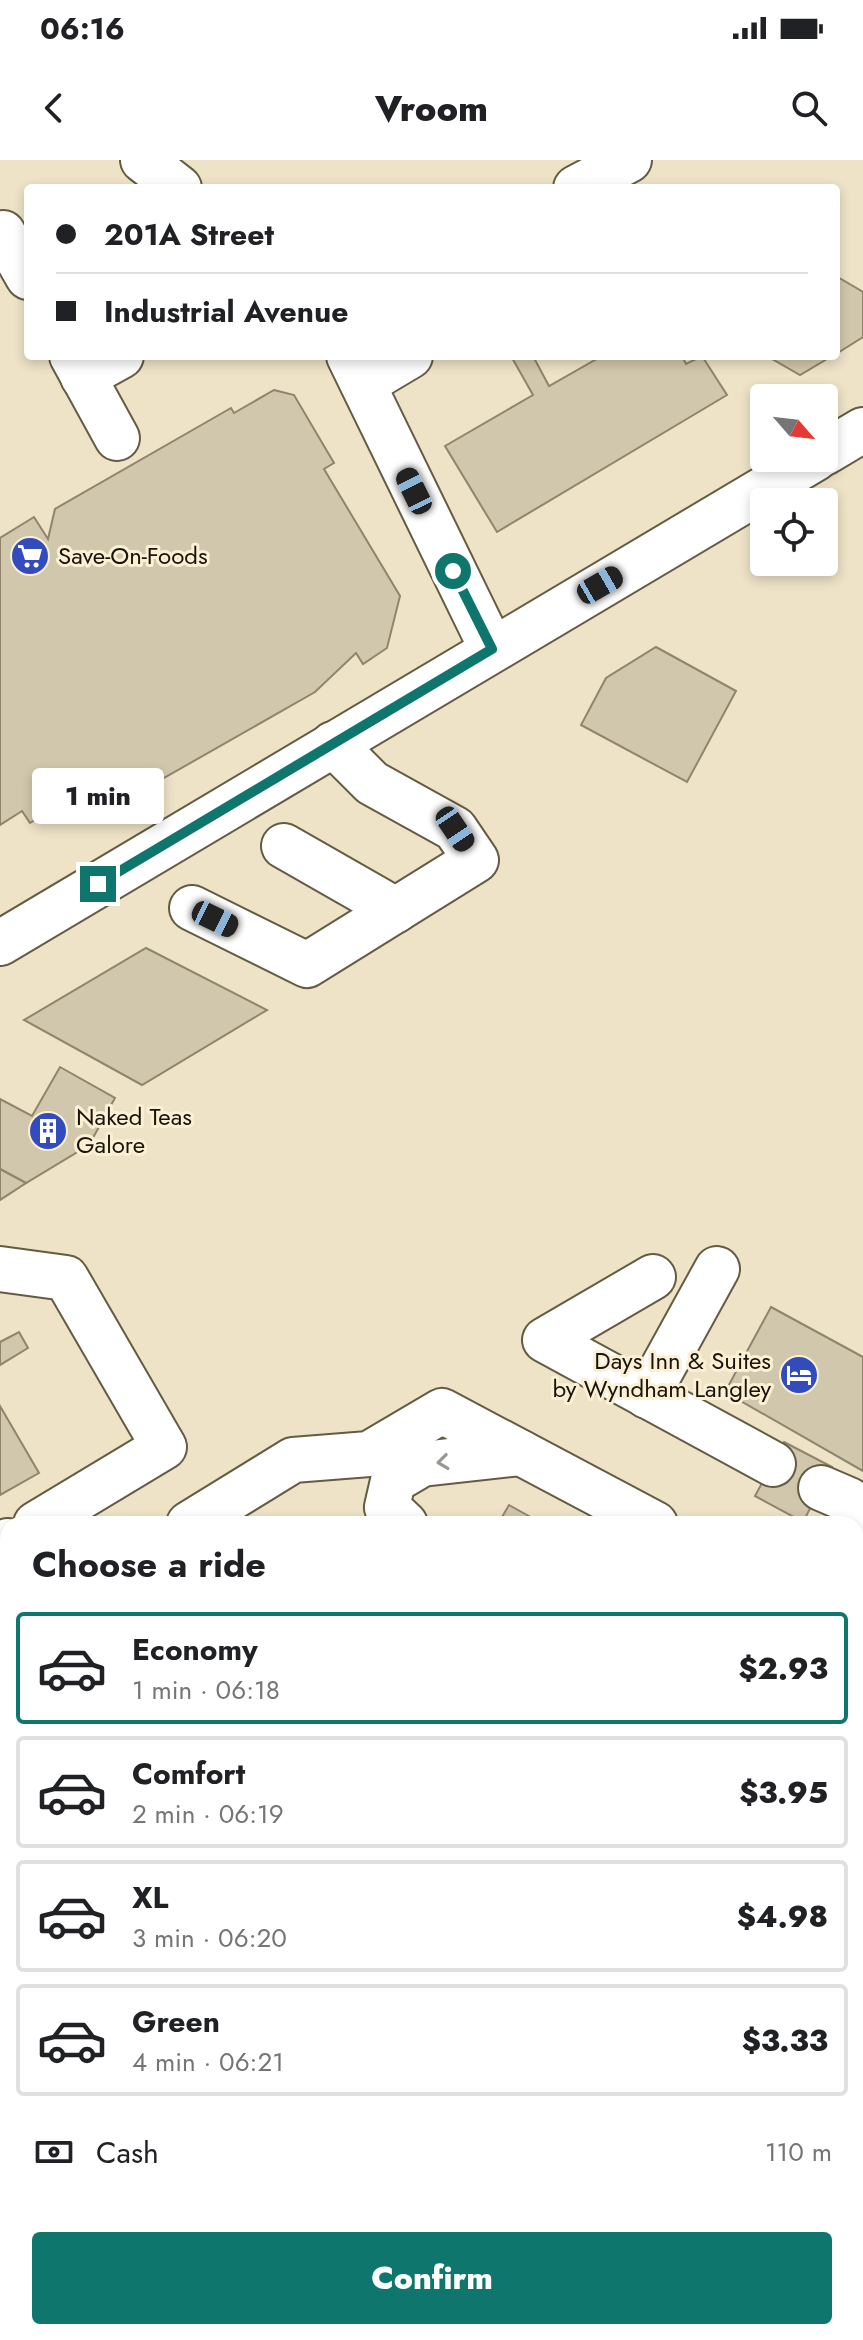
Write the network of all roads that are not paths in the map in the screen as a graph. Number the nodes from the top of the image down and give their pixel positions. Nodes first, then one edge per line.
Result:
1 (143, 160) edge
2 (629, 160) edge
3 (174, 184) edge
4 (584, 184) edge
5 (10, 228) edge
6 (24, 266) edge
7 (103, 360) edge
8 (395, 360) edge
9 (77, 366) edge
10 (356, 370) edge
11 (863, 430) edge
12 (117, 438) dead end
13 (838, 445) edge
14 (792, 472) edge
15 (492, 649) junction
16 (333, 744) junction
17 (284, 846) dead end
18 (192, 908) dead end
19 (396, 910) junction
20 (0, 943) edge
21 (0, 1269) edge
22 (717, 1269) dead end
23 (653, 1277) dead end
24 (647, 1396) junction
25 (521, 1453) junction
26 (773, 1464) dead end
27 (821, 1488) dead end
28 (49, 1516) edge
29 (202, 1516) edge
30 (397, 1516) edge
31 (640, 1516) edge
32 (857, 1516) edge

1 - 3 street
2 - 4 street
5 - 6 street
7 - 9 street
8 - 10 street
9 - 12 street
10 - 15 street
11 - 13 street
14 - 15 street
15 - 16 street
16 - 19 street
16 - 20 street
17 - 19 street
18 - 19 street
21 - 28 street
22 - 24 street
23 - 24 street
24 - 26 street
25 - 29 street
25 -> 30 street
25 - 31 street
27 - 32 street

